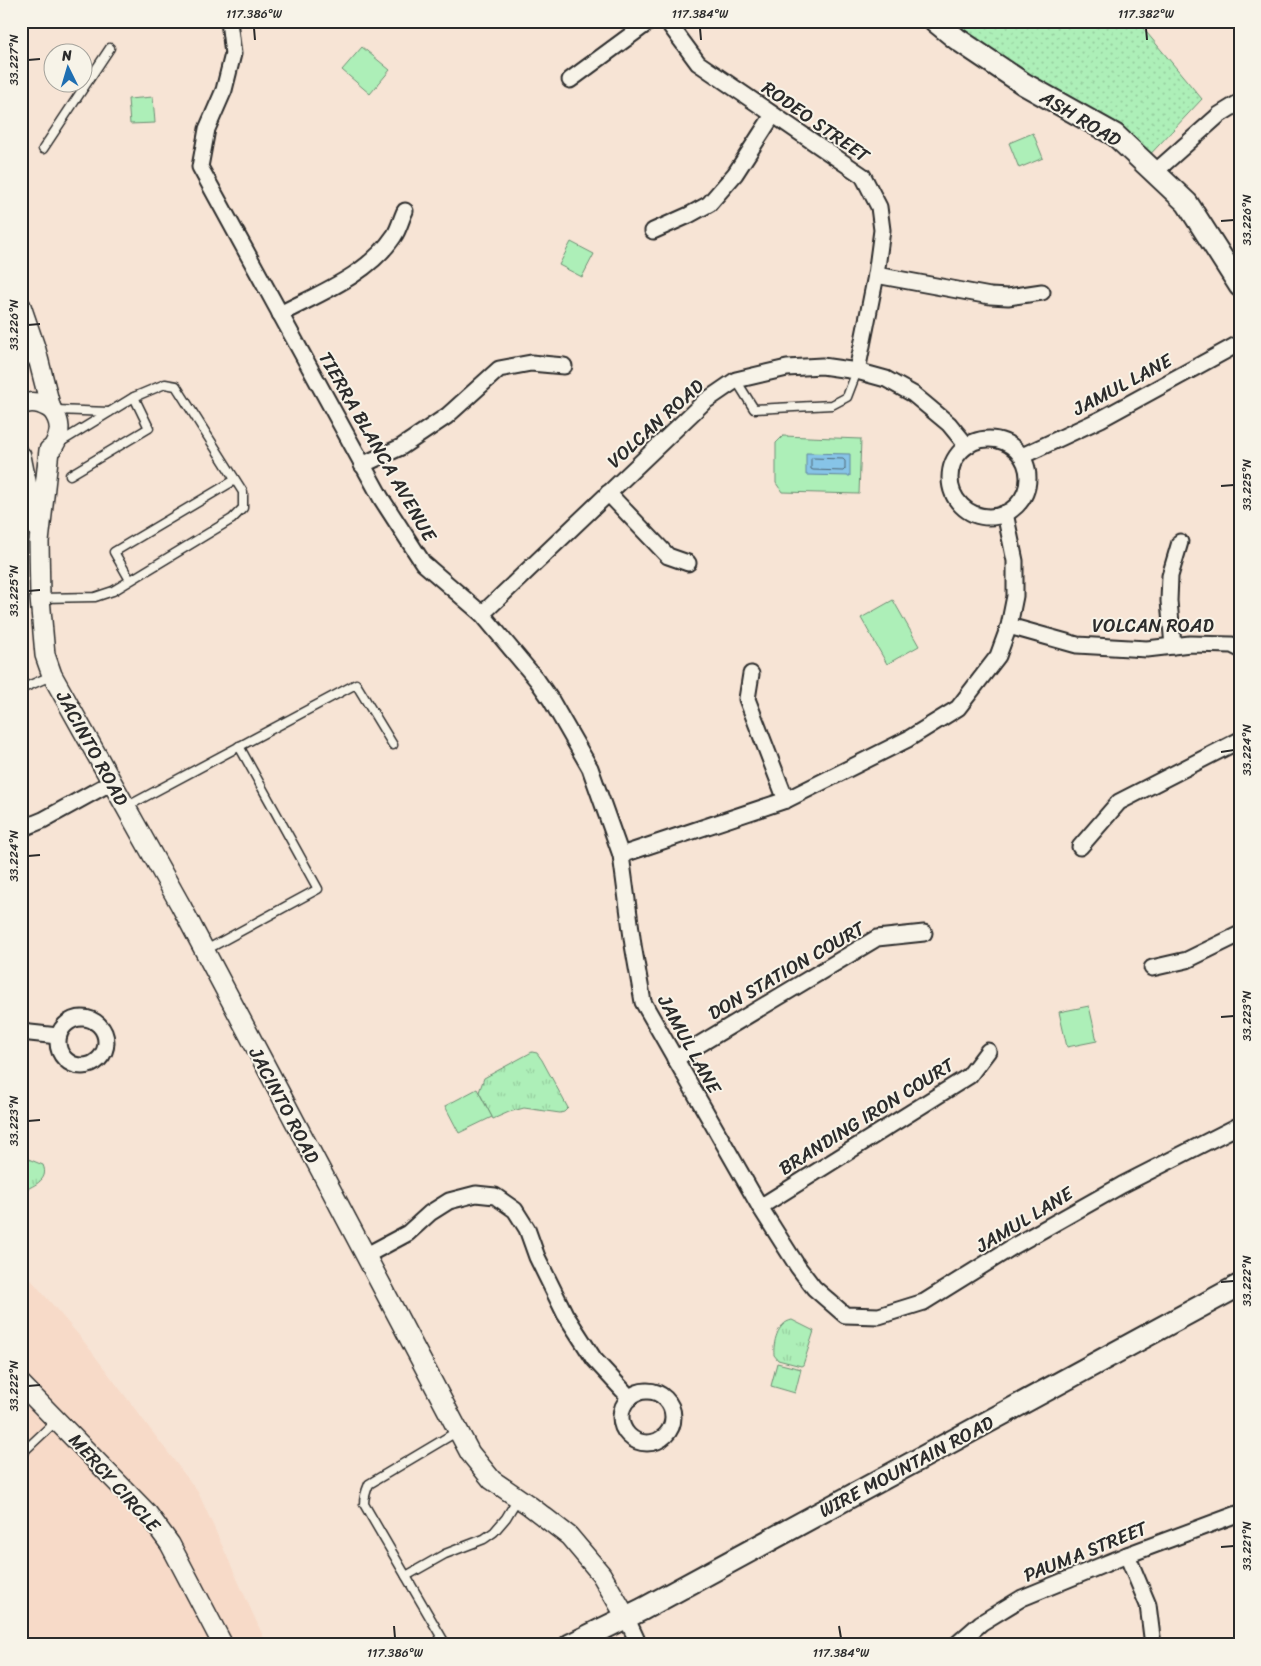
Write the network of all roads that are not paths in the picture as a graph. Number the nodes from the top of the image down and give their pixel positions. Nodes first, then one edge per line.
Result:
1 (229, 21) edge
2 (650, 21) edge
3 (667, 21) edge
4 (935, 21) edge
5 (110, 48) dead end
6 (570, 80) dead end
7 (1240, 102) edge
8 (773, 115) junction
9 (42, 149) dead end
10 (1155, 172) junction
11 (405, 211) dead end
12 (653, 231) dead end
13 (876, 275) junction
14 (1240, 286) edge
15 (1042, 292) dead end
16 (23, 312) edge
17 (280, 314) junction
18 (1240, 343) edge
19 (21, 359) edge
20 (564, 366) dead end
21 (857, 371) junction
22 (736, 380) junction
23 (134, 396) junction
24 (21, 405) edge
25 (52, 409) junction
26 (109, 412) junction
27 (967, 446) junction
28 (51, 448) junction
29 (21, 454) edge
30 (1022, 456) junction
31 (362, 465) junction
32 (70, 475) dead end
33 (235, 480) junction
34 (608, 493) junction
35 (1004, 514) junction
36 (39, 542) junction
37 (1180, 542) dead end
38 (688, 563) dead end
39 (130, 580) junction
40 (40, 598) junction
41 (482, 614) junction
42 (1009, 626) junction
43 (1173, 646) junction
44 (1240, 649) edge
45 (751, 674) dead end
46 (52, 675) junction
47 (21, 689) edge
48 (1240, 740) edge
49 (393, 745) dead end
50 (239, 746) junction
51 (112, 782) junction
52 (786, 800) junction
53 (126, 807) junction
54 (21, 829) edge
55 (1080, 847) dead end
56 (621, 855) junction
57 (924, 933) dead end
58 (1240, 934) edge
59 (204, 951) junction
60 (1152, 968) dead end
61 (21, 1032) edge
62 (58, 1036) dead end
63 (988, 1051) dead end
64 (675, 1059) junction
65 (1240, 1125) edge
66 (760, 1207) junction
67 (365, 1256) junction
68 (1240, 1285) edge
69 (21, 1384) edge
70 (630, 1398) dead end
71 (58, 1420) junction
72 (458, 1431) junction
73 (21, 1454) edge
74 (518, 1498) junction
75 (1240, 1513) edge
76 (1127, 1555) junction
77 (406, 1576) junction
78 (626, 1617) junction
79 (224, 1645) edge
80 (446, 1645) edge
81 (570, 1645) edge
82 (639, 1645) edge
83 (956, 1645) edge
84 (1153, 1645) edge

1 - 17 street, TIERRA BLANCA AVENUE
2 - 6 street
3 - 8 street, RODEO STREET
4 - 10 main road, ASH ROAD
5 - 9 lane
7 - 10 street
8 - 12 street
8 - 13 street, RODEO STREET
10 - 14 main road, ASH ROAD
11 - 17 street
13 - 15 street
13 - 21 street, RODEO STREET
16 - 19 street
16 - 25 street, JACINTO ROAD
17 - 31 street, TIERRA BLANCA AVENUE
18 - 30 street, JAMUL LANE
20 - 31 street
21 - 22 street, VOLCAN ROAD
21 - 22 lane
21 - 27 street, VOLCAN ROAD
22 - 34 street, VOLCAN ROAD
23 - 26 lane
23 - 32 lane
23 - 33 lane
24 - 25 street
25 - 26 lane
25 - 28 street, JACINTO ROAD
26 - 28 lane
27 - 30 street
27 - 35 street
28 - 29 street
28 - 36 street, JACINTO ROAD
29 - 36 street, JACINTO ROAD
30 - 35 street
31 - 41 street, TIERRA BLANCA AVENUE
33 - 39 lane
33 - 39 lane
34 - 38 street
34 - 41 street, VOLCAN ROAD
35 - 42 street
36 - 40 street, JACINTO ROAD
37 - 43 street
39 - 40 lane
40 - 46 street, JACINTO ROAD
41 - 56 street, TIERRA BLANCA AVENUE
42 - 43 street, VOLCAN ROAD
42 - 52 street
43 - 44 street, VOLCAN ROAD
45 - 52 street
46 - 47 lane
46 - 51 street, JACINTO ROAD
48 - 55 street
49 - 50 lane
50 - 53 lane
50 - 59 lane
51 - 53 street, JACINTO ROAD
51 - 54 street
52 - 56 street
53 - 59 street, JACINTO ROAD
56 - 64 street, JAMUL LANE
57 - 64 street, DON STATION COURT
58 - 60 street
59 - 67 street, JACINTO ROAD
61 - 62 street
63 - 66 street, BRANDING IRON COURT
64 - 66 street, JAMUL LANE
65 - 66 street, JAMUL LANE
67 - 70 street
67 - 72 street, JACINTO ROAD
68 - 78 main road, WIRE MOUNTAIN ROAD
69 - 71 street, MERCY CIRCLE
71 - 73 lane
71 - 79 street, MERCY CIRCLE
72 - 74 street, JACINTO ROAD
72 - 77 lane
74 - 77 lane
74 - 78 street, JACINTO ROAD
75 - 76 street, PAUMA STREET
76 - 83 street, PAUMA STREET
76 - 84 street
77 - 80 lane
78 - 81 main road, WIRE MOUNTAIN ROAD
78 - 82 street

